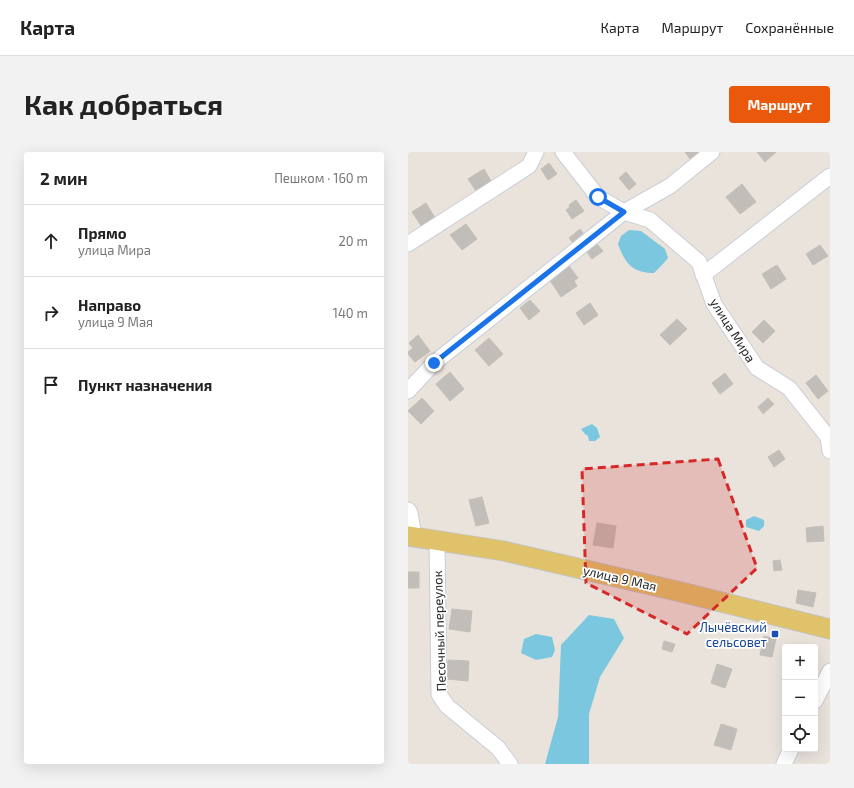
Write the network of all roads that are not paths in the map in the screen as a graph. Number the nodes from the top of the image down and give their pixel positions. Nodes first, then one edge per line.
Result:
1 (536, 152) edge
2 (563, 152) edge
3 (712, 152) edge
4 (830, 176) edge
5 (624, 212) junction
6 (408, 244) edge
7 (703, 275) junction
8 (408, 391) edge
9 (830, 451) edge
10 (408, 510) edge
11 (411, 536) edge
12 (437, 540) junction
13 (830, 629) edge
14 (830, 671) edge
15 (818, 695) edge
16 (790, 752) edge
17 (510, 764) edge
18 (784, 764) edge

1 - 6 street
2 - 5 street, улица Мира
3 - 5 street
4 - 7 street
5 - 7 street, улица Мира
5 - 8 street
7 - 9 street, улица Мира
10 - 11 street
11 - 12 main road, улица 9 Мая
12 - 13 main road, улица 9 Мая
12 - 17 street, Песочный переулок
14 - 15 street
16 - 18 street

